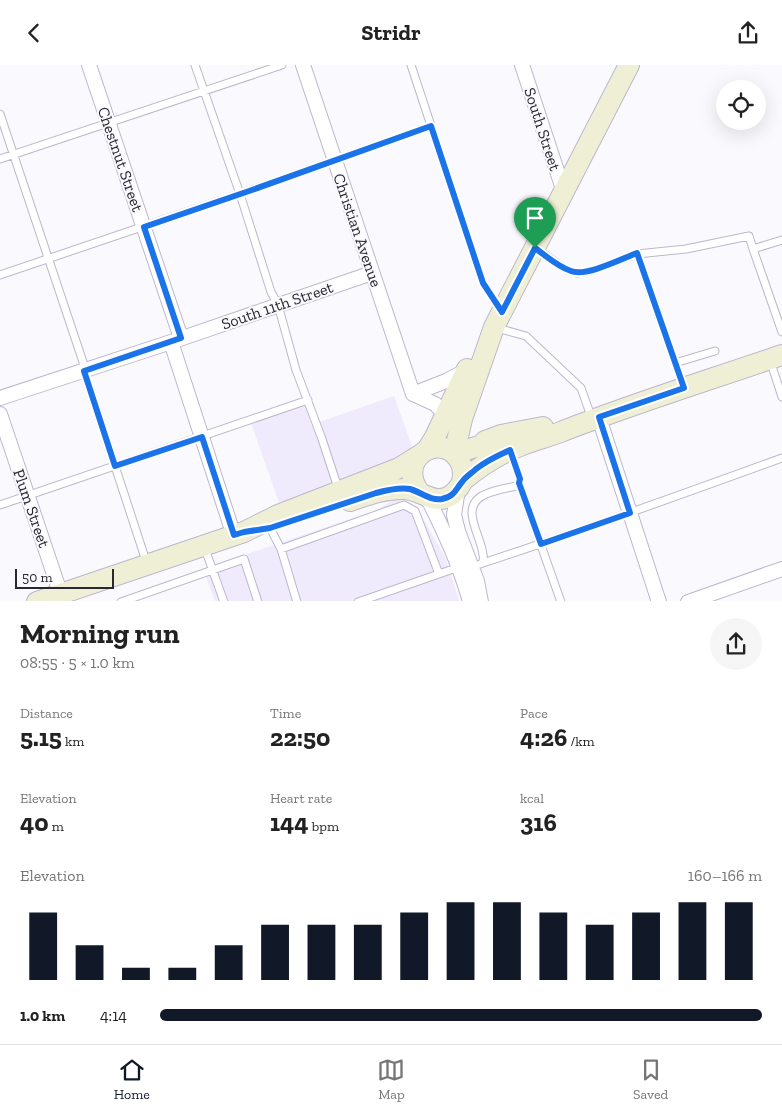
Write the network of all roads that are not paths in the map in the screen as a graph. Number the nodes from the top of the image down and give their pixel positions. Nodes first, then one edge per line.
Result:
1 (89, 65) edge
2 (195, 65) edge
3 (282, 65) edge
4 (303, 65) edge
5 (411, 65) edge
6 (522, 65) edge
7 (629, 65) edge
8 (204, 91) junction
9 (0, 114) edge
10 (108, 122) junction
11 (431, 126) junction
12 (14, 155) junction
13 (0, 159) edge
14 (335, 161) junction
15 (564, 192) junction
16 (240, 194) junction
17 (144, 227) junction
18 (782, 240) edge
19 (535, 248) junction
20 (753, 249) junction
21 (637, 253) junction
22 (49, 258) junction
23 (372, 273) junction
24 (0, 275) edge
25 (278, 305) junction
26 (498, 320) junction
27 (782, 332) edge
28 (176, 340) junction
29 (715, 351) dead end
30 (776, 357) edge
31 (675, 363) junction
32 (467, 370) junction
33 (84, 371) junction
34 (684, 388) junction
35 (413, 394) junction
36 (782, 397) edge
37 (0, 398) edge
38 (308, 400) junction
39 (0, 414) edge
40 (454, 416) junction
41 (595, 419) junction
42 (202, 437) junction
43 (485, 441) junction
44 (510, 450) junction
45 (423, 452) junction
46 (455, 455) junction
47 (782, 458) edge
48 (115, 466) junction
49 (519, 483) junction
50 (460, 485) junction
51 (339, 492) junction
52 (424, 495) junction
53 (28, 496) junction
54 (0, 505) edge
55 (630, 513) junction
56 (270, 528) junction
57 (239, 534) junction
58 (541, 544) junction
59 (204, 546) junction
60 (281, 549) junction
61 (147, 565) junction
62 (471, 565) junction
63 (212, 569) junction
64 (782, 569) edge
65 (439, 574) junction
66 (62, 597) edge
67 (37, 601) edge
68 (122, 601) edge
69 (224, 601) edge
70 (258, 601) edge
71 (297, 601) edge
72 (358, 601) edge
73 (470, 601) edge
74 (481, 601) edge
75 (561, 601) edge
76 (659, 601) edge
77 (688, 601) edge

1 - 10 street, Chestnut Street
2 - 8 lane
3 - 8 lane
4 - 14 street, Christian Avenue
5 - 11 lane
6 - 15 street, South Street
7 - 15 main road
8 - 10 lane
8 - 16 lane
9 - 12 lane
10 - 12 lane
10 - 17 street, Chestnut Street
11 - 14 lane
11 - 26 lane
12 - 13 lane
12 - 22 lane
14 - 16 lane
14 - 23 street, Christian Avenue
15 - 19 main road
16 - 17 lane
16 - 25 lane
17 - 22 lane
17 - 28 street, Chestnut Street
18 - 20 lane
19 - 21 lane
19 - 26 main road
20 - 21 lane
20 - 27 lane
21 - 31 lane
22 - 24 lane
22 - 33 lane
23 - 25 street, South 11th Street
23 - 35 street, Christian Avenue
25 - 28 street, South 11th Street
25 - 38 lane
26 - 32 main road
26 - 40 main road
26 - 41 lane
28 - 33 street, South 11th Street
28 - 42 street, Chestnut Street
29 - 31 lane
30 - 34 main road
30 - 36 lane
31 - 34 lane
32 - 35 street
32 - 40 main road
33 - 37 street, South 11th Street
33 - 48 lane
34 - 41 main road
35 - 40 street
38 - 42 lane
38 - 51 lane
39 - 53 street, Plum Street
40 - 43 main road
40 - 45 main road
40 - 46 main road
41 - 43 main road
41 - 44 main road
41 - 55 street
42 - 48 lane
42 - 57 street, Chestnut Street
43 - 46 main road
44 - 49 lane
44 - 50 main road
45 - 46 main road
45 - 51 main road
45 - 52 main road
46 - 50 main road
47 - 55 lane
48 - 53 lane
48 - 61 lane
49 - 58 lane
49 - 62 lane
50 - 52 main road
50 - 62 street
51 - 57 main road
52 - 56 main road
52 - 62 street
53 - 54 lane
53 - 66 street, Plum Street
55 - 58 lane
55 - 76 street
56 - 57 main road
56 - 60 lane
57 - 59 main road
58 - 62 lane
58 - 75 lane
59 - 61 main road
59 - 63 lane
60 - 65 lane
60 - 71 lane
61 - 66 main road
62 - 65 lane
62 - 73 street
62 - 74 street
63 - 68 lane
63 - 69 lane
63 - 70 lane
64 - 77 street
65 - 72 lane
66 - 67 main road

